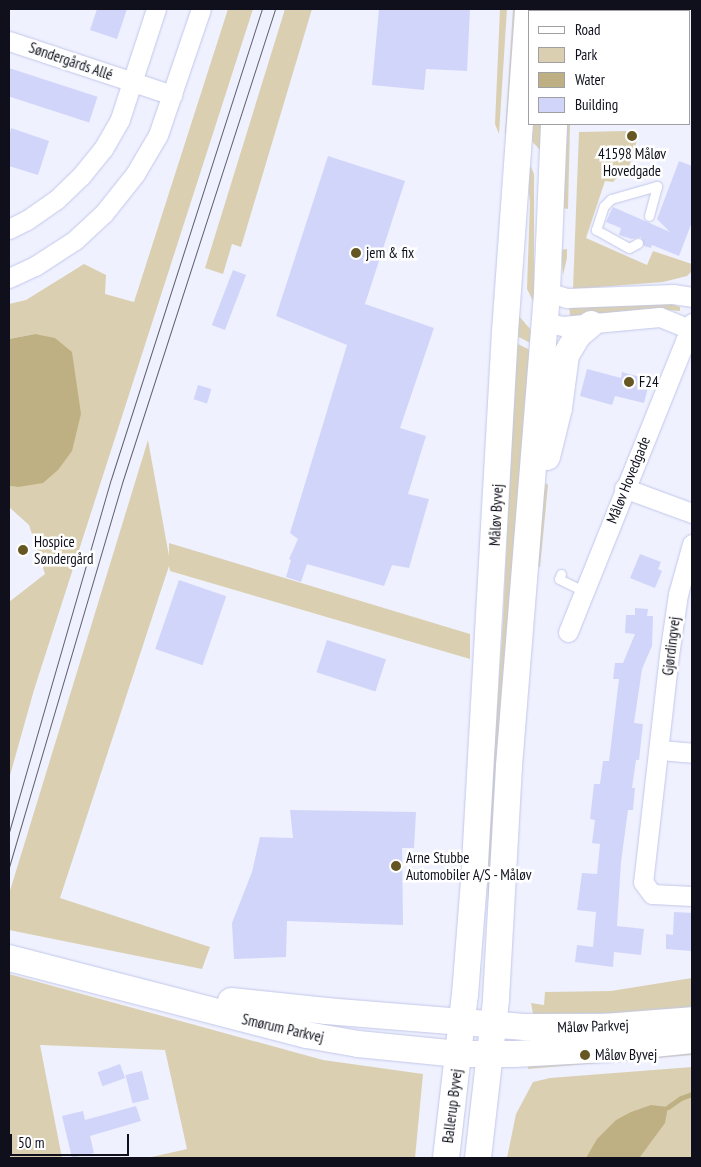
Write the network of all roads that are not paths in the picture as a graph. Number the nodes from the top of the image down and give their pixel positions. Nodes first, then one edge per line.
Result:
1 (156, 9) edge
2 (201, 9) edge
3 (528, 9) edge
4 (9, 40) edge
5 (132, 82) junction
6 (172, 95) junction
7 (554, 125) edge
8 (518, 151) junction
9 (514, 200) junction
10 (649, 216) dead end
11 (9, 229) edge
12 (638, 243) dead end
13 (9, 278) edge
14 (548, 281) junction
15 (692, 297) edge
16 (545, 323) junction
17 (591, 324) junction
18 (691, 326) edge
19 (624, 488) junction
20 (692, 513) edge
21 (528, 530) junction
22 (692, 544) edge
23 (561, 574) dead end
24 (584, 591) junction
25 (568, 632) dead end
26 (660, 750) junction
27 (692, 753) edge
28 (692, 896) edge
29 (9, 958) edge
30 (111, 984) junction
31 (692, 1020) edge
32 (493, 1025) junction
33 (460, 1038) junction
34 (692, 1040) edge
35 (490, 1054) junction
36 (446, 1158) edge
37 (478, 1158) edge

1 - 5 street, Søndergårds Allé
2 - 6 street
3 - 8 main road, Måløv Byvej
4 - 5 street, Søndergårds Allé
5 - 6 street, Søndergårds Allé
5 - 11 street, Søndergårds Allé
6 - 13 street
7 - 14 main road
8 - 9 main road, Måløv Byvej
8 - 14 main road
9 - 16 main road
9 - 33 main road, Måløv Byvej
10 - 12 lane
14 - 15 street
14 - 16 main road
16 - 17 street, Måløv Hovedgade
16 - 21 main road
17 - 18 street, Måløv Hovedgade
17 - 21 main road
18 - 19 street, Måløv Hovedgade
19 - 20 street
19 - 24 street, Måløv Hovedgade
21 - 32 main road
22 - 26 street, Gjørdingvej
23 - 24 lane
24 - 25 street, Måløv Hovedgade
26 - 27 street
26 - 28 street, Gjørdingvej
29 - 30 main road, Smørum Parkvej
30 - 33 main road, Smørum Parkvej
30 - 33 main road, Smørum Parkvej
31 - 32 main road, Måløv Parkvej
32 - 33 main road, Måløv Parkvej
32 - 35 main road
33 - 35 main road, Måløv Parkvej
33 - 36 main road, Ballerup Byvej
34 - 35 main road, Måløv Parkvej
35 - 37 main road

